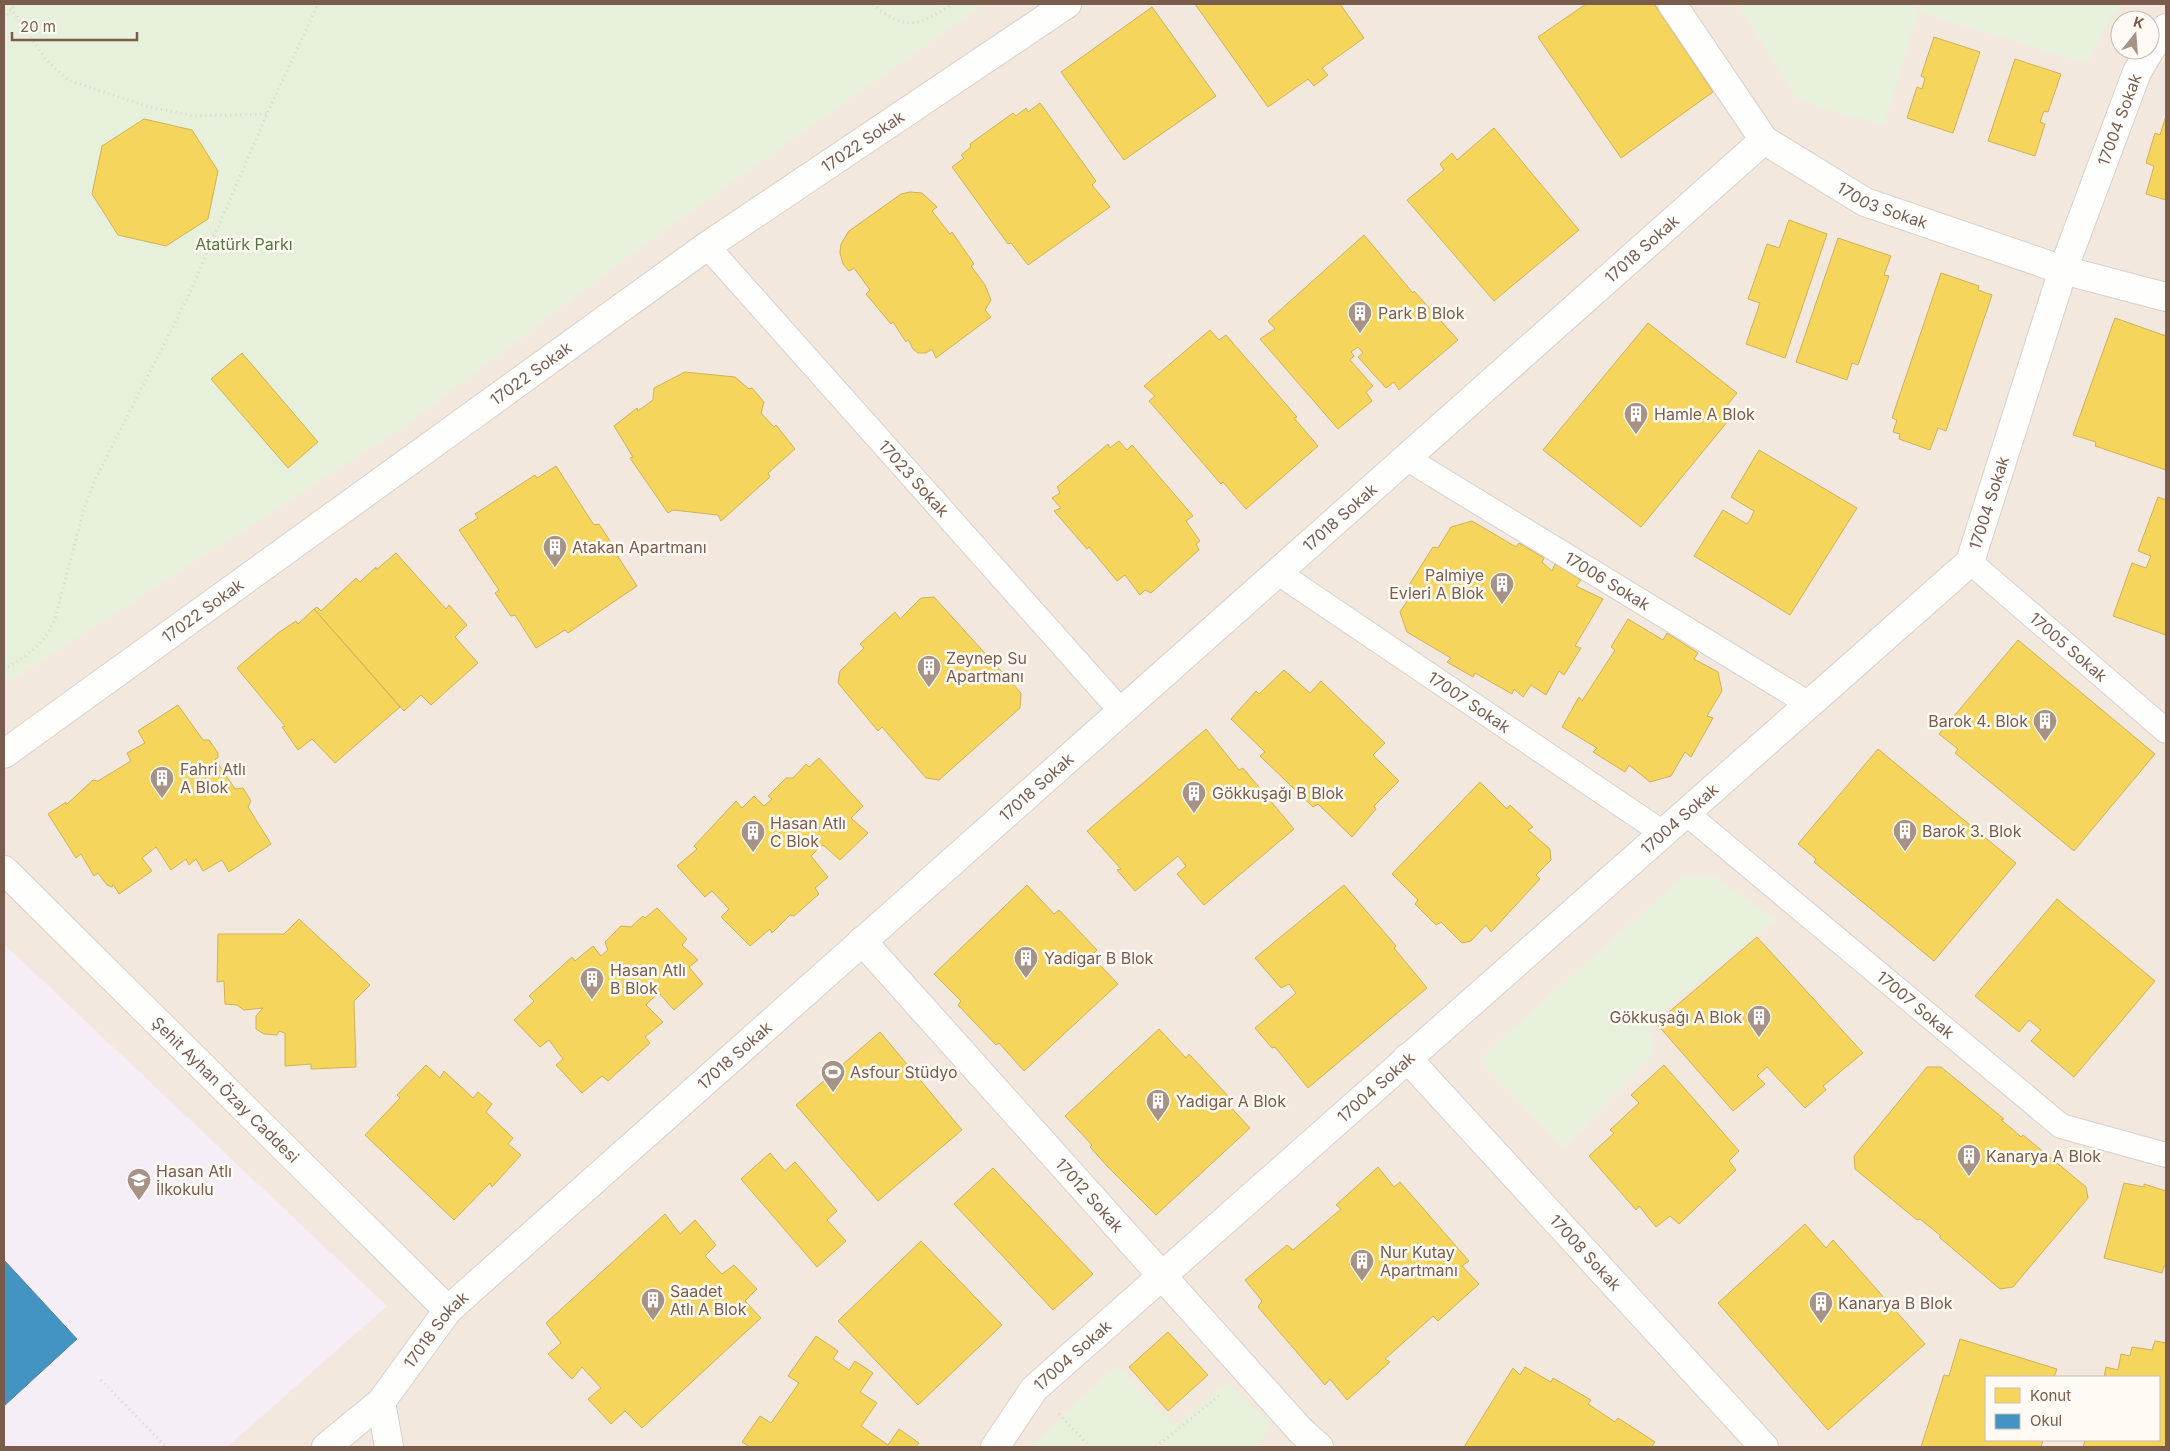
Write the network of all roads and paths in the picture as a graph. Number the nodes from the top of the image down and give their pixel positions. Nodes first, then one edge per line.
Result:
1 (8, 4) edge
2 (15, 4) edge
3 (318, 4) edge
4 (873, 4) edge
5 (952, 4) edge
6 (1067, 4) edge
7 (1672, 4) edge
8 (10, 9) junction
9 (4, 19) edge
10 (2144, 60) edge
11 (267, 114) junction
12 (1764, 140) junction
13 (707, 246) junction
14 (2064, 270) junction
15 (2166, 297) edge
16 (1406, 458) junction
17 (1970, 562) junction
18 (1277, 572) junction
19 (4, 670) edge
20 (1809, 704) junction
21 (1121, 711) junction
22 (2166, 730) edge
23 (4, 754) edge
24 (1686, 813) junction
25 (1663, 832) junction
26 (4, 870) edge
27 (862, 941) junction
28 (1407, 1058) junction
29 (2166, 1155) edge
30 (1162, 1274) junction
31 (448, 1310) junction
32 (1249, 1372) junction
33 (101, 1380) dead end
34 (1034, 1389) junction
35 (381, 1402) junction
36 (1304, 1442) edge
37 (166, 1447) edge
38 (326, 1447) edge
39 (389, 1447) edge
40 (995, 1447) edge
41 (1090, 1447) edge
42 (1156, 1447) edge
43 (1764, 1447) edge

1 - 8 path
2 - 8 path
3 - 11 path
4 - 5 path
6 - 13 street, 17022 Sokak
7 - 12 street, 17003 Sokak
8 - 9 path
8 - 11 path
10 - 14 street, 17004 Sokak
11 - 19 path
12 - 14 street, 17003 Sokak
12 - 16 street, 17018 Sokak
13 - 21 lane, 17023 Sokak
13 - 23 street, 17022 Sokak
14 - 15 street, 17003 Sokak
14 - 17 street, 17004 Sokak
16 - 18 street, 17018 Sokak
16 - 20 lane, 17006 Sokak
17 - 20 street, 17004 Sokak
17 - 22 lane, 17005 Sokak
18 - 21 street, 17018 Sokak
18 - 25 lane, 17007 Sokak
20 - 24 street, 17004 Sokak
21 - 27 street, 17018 Sokak
24 - 25 street, 17004 Sokak
24 - 29 lane, 17007 Sokak
25 - 28 street, 17004 Sokak
26 - 31 street, Şehit Ayhan Özay Caddesi
27 - 30 street, 17012 Sokak
27 - 31 street, 17018 Sokak
28 - 30 street, 17004 Sokak
28 - 43 street, 17008 Sokak
30 - 32 street, 17012 Sokak
30 - 34 street, 17004 Sokak
31 - 35 street, 17018 Sokak
32 - 36 street, 17012 Sokak
32 - 42 path
33 - 37 path
34 - 40 street, 17004 Sokak
34 - 41 path
35 - 38 street, 17018 Sokak
35 - 39 street

